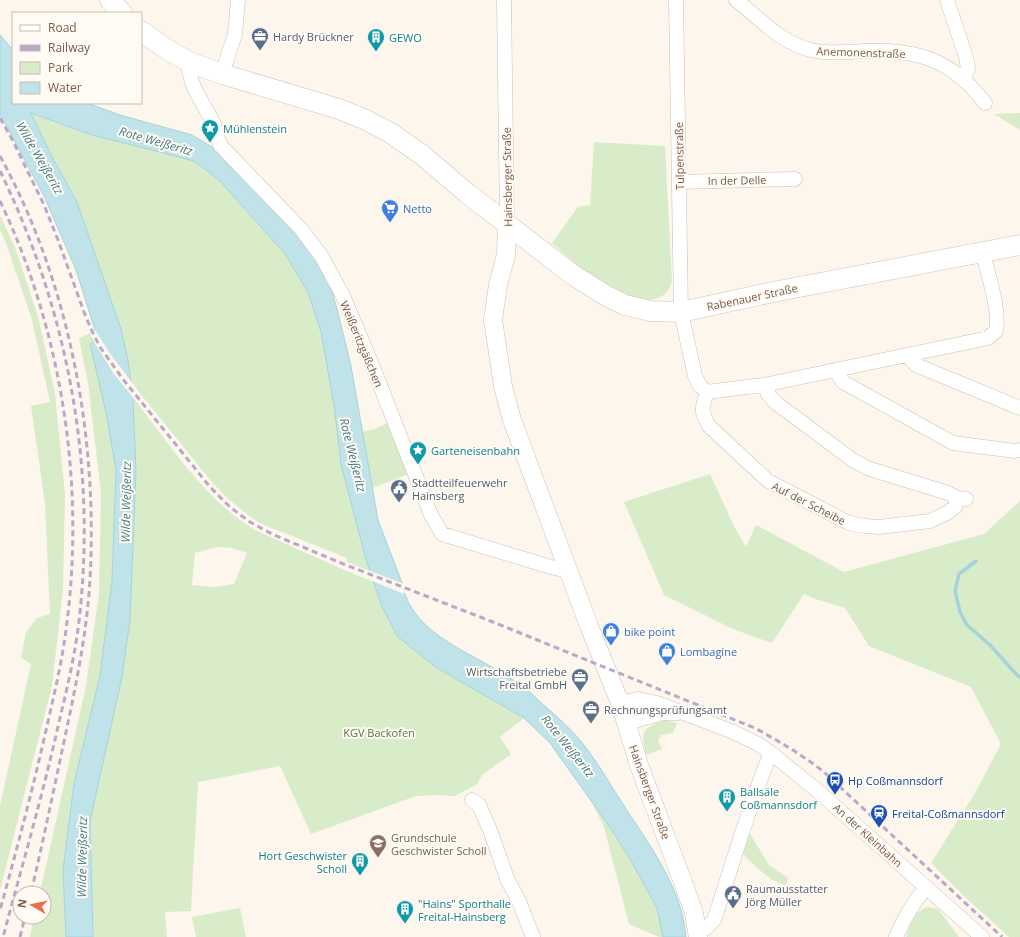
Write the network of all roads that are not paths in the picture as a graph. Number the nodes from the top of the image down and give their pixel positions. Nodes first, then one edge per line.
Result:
1 (110, 0) edge
2 (238, 0) edge
3 (504, 0) edge
4 (676, 0) edge
5 (736, 0) edge
6 (947, 0) edge
7 (121, 12) edge
8 (142, 32) edge
9 (189, 62) junction
10 (222, 74) junction
11 (959, 75) junction
12 (984, 103) dead end
13 (795, 179) dead end
14 (679, 182) junction
15 (507, 224) junction
16 (1020, 245) edge
17 (983, 253) junction
18 (681, 312) junction
19 (907, 355) junction
20 (838, 369) junction
21 (764, 385) junction
22 (707, 392) junction
23 (1020, 408) edge
24 (1020, 450) edge
25 (567, 567) junction
26 (620, 703) junction
27 (682, 712) junction
28 (627, 723) junction
29 (771, 753) junction
30 (472, 800) dead end
31 (926, 887) junction
32 (698, 934) edge
33 (533, 937) edge
34 (896, 937) edge
35 (982, 937) edge

1 - 7 main road
2 - 10 street
3 - 15 street, Hainsberger Straße
4 - 14 street, Tulpenstraße
5 - 11 street, Anemonenstraße
6 - 11 street
8 - 9 main road, Rabenauer Straße
9 - 10 main road, Rabenauer Straße
9 - 25 street, Weißeritzgäßchen
10 - 15 main road, Rabenauer Straße
11 - 12 street, Anemonenstraße
13 - 14 street, In der Delle
14 - 18 street, Tulpenstraße
15 - 18 main road, Rabenauer Straße
15 - 25 street, Hainsberger Straße
16 - 17 main road, Rabenauer Straße
17 - 18 main road, Rabenauer Straße
17 - 19 street
18 - 22 street
19 - 20 street
19 - 23 street
20 - 21 street
20 - 24 street
21 - 22 street
21 - 22 street, Auf der Scheibe
25 - 26 street, Hainsberger Straße
26 - 27 street, An der Kleinbahn
26 - 28 street, Hainsberger Straße
27 - 28 street, An der Kleinbahn
27 - 29 street, An der Kleinbahn
28 - 32 street, Hainsberger Straße
29 - 31 street, An der Kleinbahn
29 - 32 street
30 - 33 street
31 - 34 street
31 - 35 street, An der Kleinbahn

